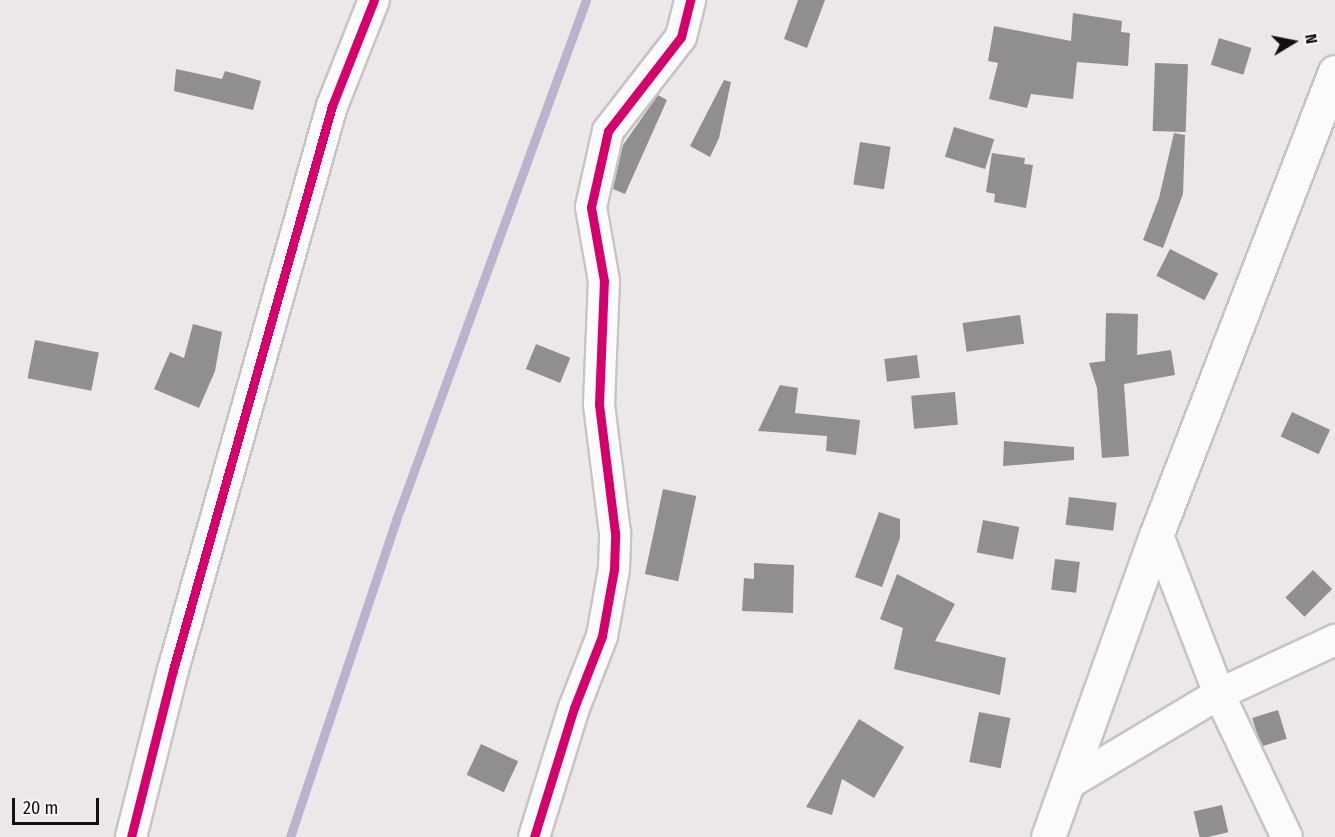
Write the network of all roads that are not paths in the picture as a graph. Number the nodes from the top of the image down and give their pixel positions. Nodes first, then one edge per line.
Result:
1 (374, 0) edge
2 (690, 0) edge
3 (1335, 72) edge
4 (1157, 532) junction
5 (1335, 640) edge
6 (1219, 694) junction
7 (1070, 783) junction
8 (131, 837) edge
9 (534, 837) edge
10 (1048, 837) edge
11 (1287, 837) edge

1 - 8 street
2 - 9 street
3 - 4 street
4 - 6 street
4 - 7 street
5 - 6 street
6 - 7 street
6 - 11 street
7 - 10 street

